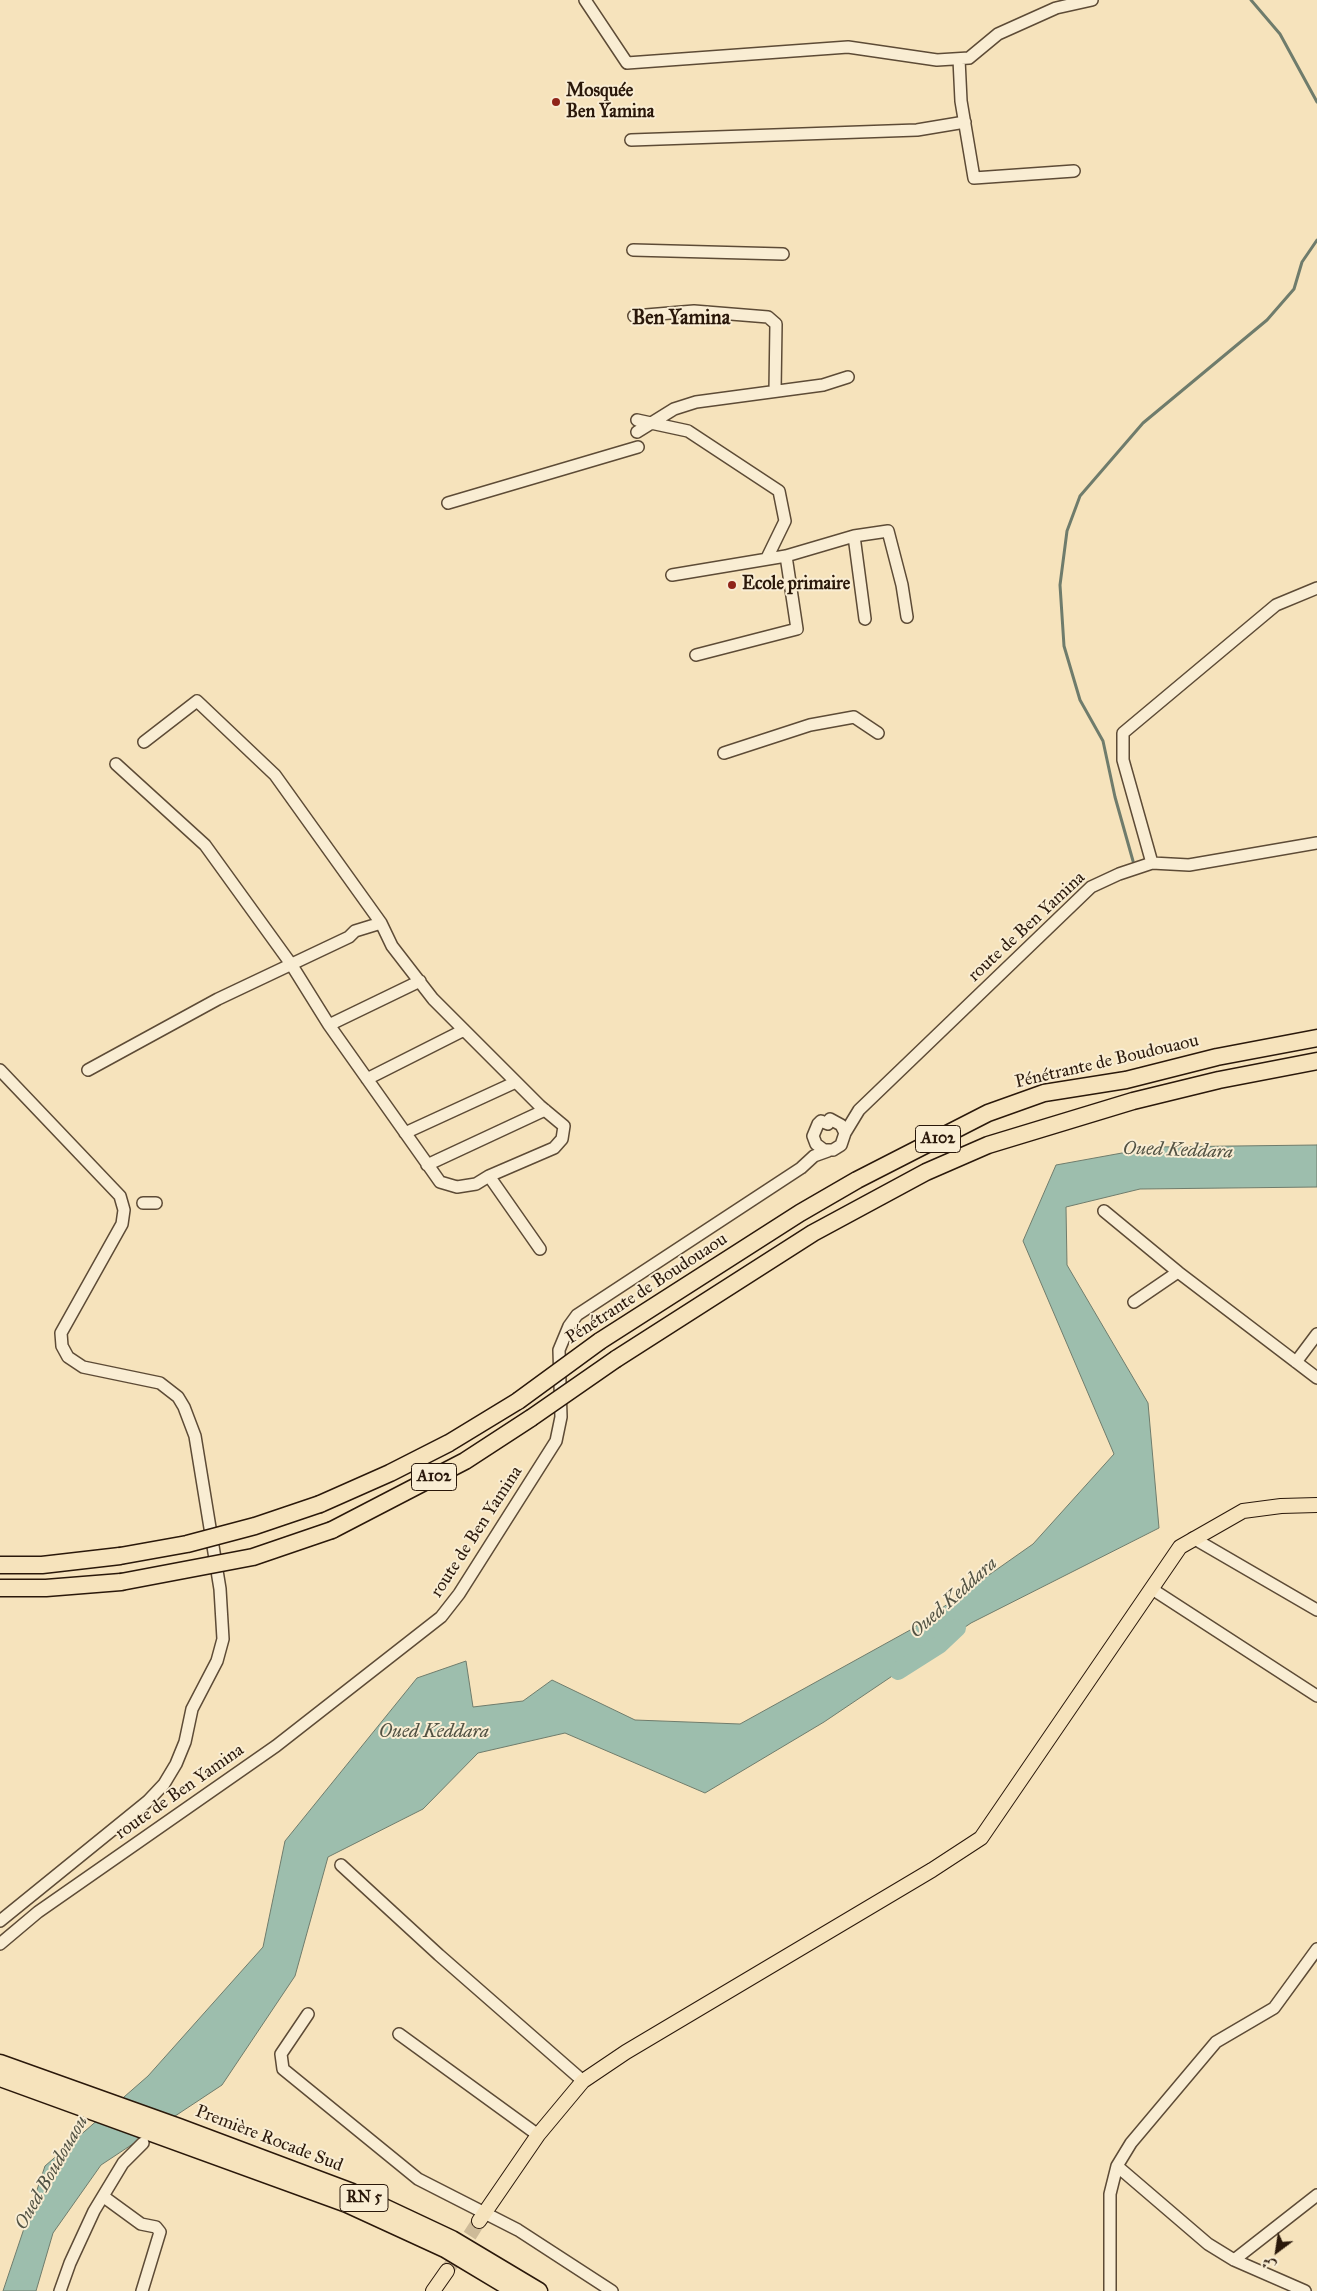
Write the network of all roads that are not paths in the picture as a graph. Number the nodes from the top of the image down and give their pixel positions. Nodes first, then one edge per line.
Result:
1 (584, 0) edge
2 (1092, 0) edge
3 (959, 58) junction
4 (965, 122) junction
5 (631, 140) dead end
6 (1074, 171) dead end
7 (633, 250) dead end
8 (783, 254) dead end
9 (634, 316) dead end
10 (848, 377) dead end
11 (775, 392) junction
12 (637, 420) dead end
13 (654, 423) junction
14 (637, 432) dead end
15 (638, 447) dead end
16 (448, 503) dead end
17 (854, 536) junction
18 (786, 556) junction
19 (767, 558) junction
20 (672, 575) dead end
21 (1317, 588) edge
22 (907, 617) dead end
23 (865, 619) dead end
24 (696, 655) dead end
25 (878, 733) dead end
26 (144, 742) dead end
27 (724, 753) dead end
28 (116, 764) dead end
29 (1317, 842) edge
30 (1152, 864) junction
31 (381, 923) junction
32 (291, 964) junction
33 (420, 982) junction
34 (329, 1025) junction
35 (464, 1030) junction
36 (1317, 1038) edge
37 (1317, 1061) edge
38 (0, 1070) edge
39 (88, 1070) dead end
40 (367, 1079) junction
41 (516, 1082) junction
42 (545, 1110) junction
43 (860, 1110) junction
44 (834, 1120) junction
45 (405, 1133) junction
46 (844, 1133) junction
47 (814, 1140) junction
48 (828, 1150) junction
49 (428, 1164) junction
50 (801, 1168) junction
51 (489, 1176) junction
52 (143, 1203) dead end
53 (156, 1203) dead end
54 (1104, 1211) dead end
55 (540, 1249) dead end
56 (1178, 1272) junction
57 (1134, 1302) dead end
58 (1317, 1334) edge
59 (1296, 1362) junction
60 (1317, 1378) edge
61 (1317, 1505) edge
62 (1193, 1538) junction
63 (0, 1564) edge
64 (0, 1588) edge
65 (1152, 1589) junction
66 (1317, 1610) edge
67 (1317, 1696) edge
68 (341, 1865) dead end
69 (0, 1921) edge
70 (0, 1944) edge
71 (1317, 1949) edge
72 (308, 2014) dead end
73 (400, 2034) dead end
74 (0, 2063) edge
75 (0, 2078) edge
76 (583, 2081) junction
77 (73, 2098) junction
78 (175, 2133) junction
79 (538, 2135) junction
80 (143, 2142) dead end
81 (1117, 2166) junction
82 (1317, 2195) edge
83 (104, 2197) junction
84 (481, 2216) junction
85 (1234, 2260) junction
86 (447, 2271) tunnel mouth
87 (60, 2291) edge
88 (142, 2291) edge
89 (433, 2291) edge
90 (515, 2291) edge
91 (539, 2291) edge
92 (612, 2291) edge
93 (1110, 2291) edge
94 (1305, 2291) edge

1 - 3 street
2 - 3 street
3 - 4 street
4 - 5 street
4 - 6 street
7 - 8 street
9 - 11 street
10 - 11 street
11 - 13 street
12 - 13 street
13 - 14 street
13 - 19 street
15 - 16 street
17 - 18 street
17 - 22 street
17 - 23 street
18 - 19 street
18 - 24 street
19 - 20 street
21 - 30 street
25 - 27 street
26 - 31 street
28 - 32 street
29 - 30 street, route de Ben Yamina
30 - 43 street, route de Ben Yamina
31 - 32 street
31 - 33 street
32 - 34 street
32 - 39 street
33 - 34 street
33 - 35 street
34 - 40 street
35 - 40 street
35 - 41 street
36 - 63 highway, Pénétrante de Boudouaou / A102, bridge
37 - 64 highway, A102, bridge
38 - 69 street
40 - 45 street
41 - 42 street
41 - 45 street
42 - 49 street
42 - 51 street
43 - 44 street, route de Ben Yamina
43 - 46 street, route de Ben Yamina
44 - 46 street
44 - 47 street
45 - 49 street
46 - 48 street
47 - 48 street
47 - 50 street
48 - 50 street, route de Ben Yamina
49 - 51 street
50 - 70 street, route de Ben Yamina
51 - 55 street
52 - 53 street
54 - 56 street
56 - 57 street
56 - 59 street
58 - 59 street
59 - 60 street
61 - 62 main road
62 - 65 main road
62 - 66 street
65 - 67 street
65 - 76 main road
68 - 76 street
71 - 81 street
72 - 84 street
73 - 79 street
74 - 77 highway, Première Rocade Sud / RN 5
75 - 77 highway, Première Rocade Sud / RN 5
76 - 79 main road
77 - 78 highway, Première Rocade Sud / RN 5
78 - 90 highway, Première Rocade Sud / RN 5
78 - 91 highway, Première Rocade Sud / RN 5
79 - 84 main road
80 - 83 street
81 - 85 street
81 - 93 street
82 - 85 street
83 - 87 street
83 - 88 street
84 - 92 street
85 - 94 street
86 - 89 main road

